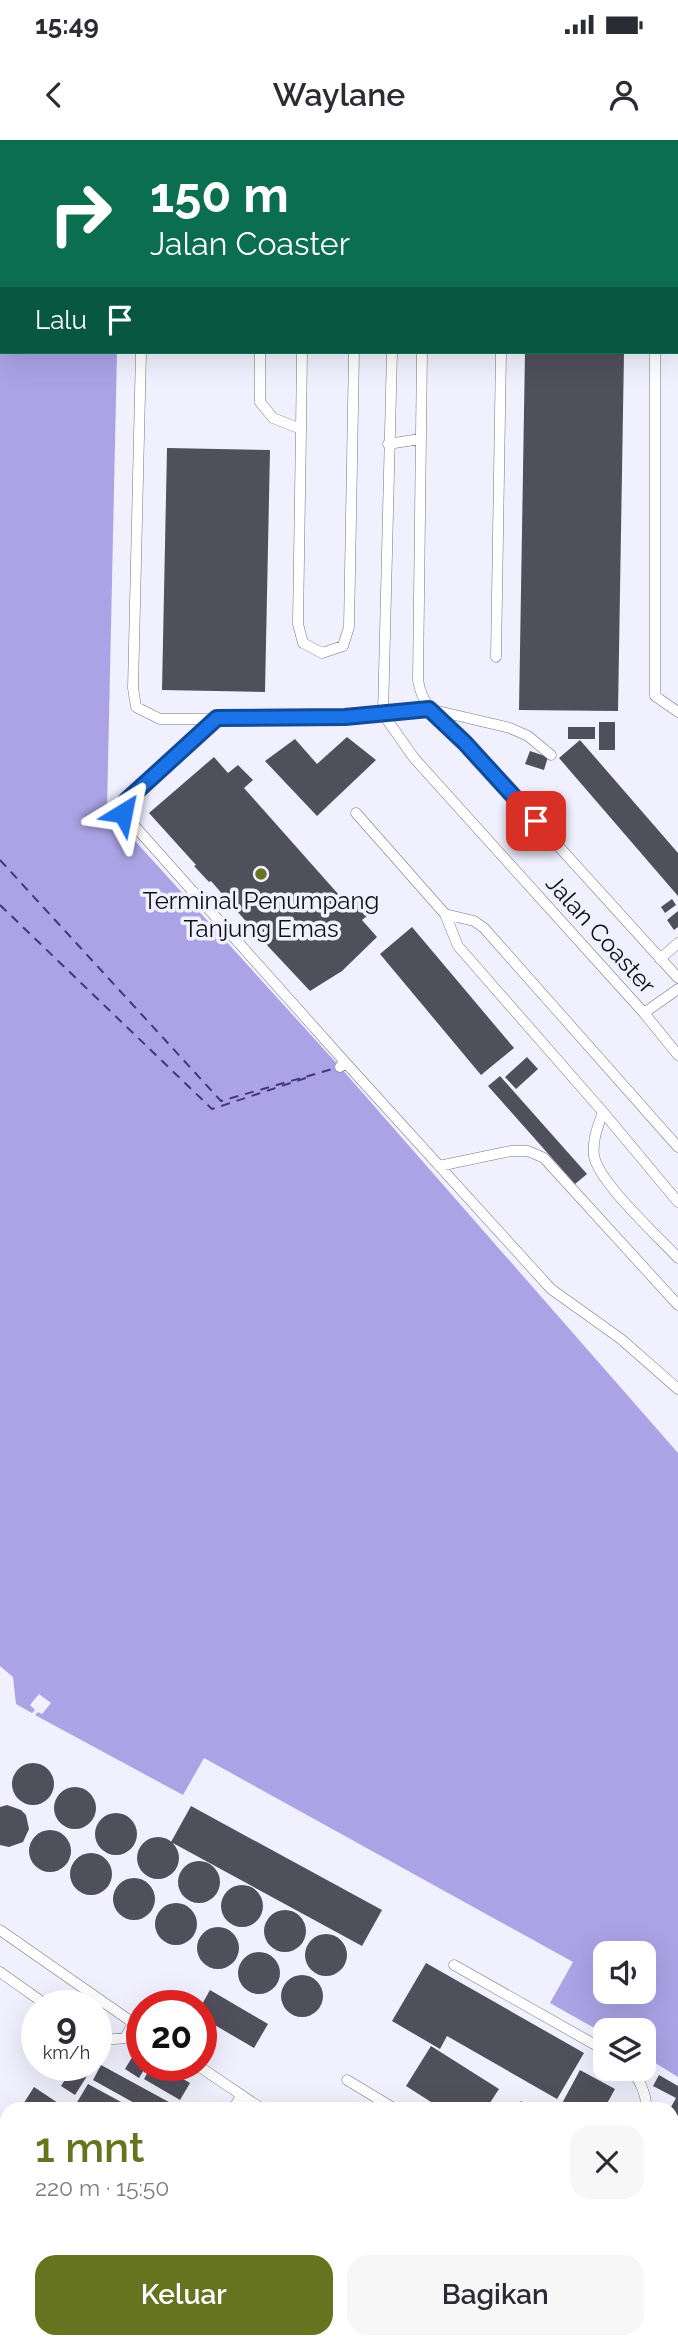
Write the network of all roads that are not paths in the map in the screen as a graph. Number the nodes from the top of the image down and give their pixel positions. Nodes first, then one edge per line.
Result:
1 (141, 354) edge
2 (260, 354) edge
3 (302, 354) edge
4 (354, 354) edge
5 (392, 354) edge
6 (422, 354) edge
7 (501, 354) edge
8 (655, 354) edge
9 (301, 429) junction
10 (420, 439) junction
11 (388, 444) junction
12 (496, 657) dead end
13 (429, 709) junction
14 (678, 712) edge
15 (383, 714) junction
16 (217, 718) junction
17 (551, 755) dead end
18 (356, 813) dead end
19 (445, 914) junction
20 (678, 943) edge
21 (660, 959) junction
22 (678, 978) edge
23 (678, 989) edge
24 (644, 1013) junction
25 (678, 1055) edge
26 (603, 1112) junction
27 (678, 1147) edge
28 (439, 1166) junction
29 (678, 1202) edge
30 (678, 1258) edge
31 (678, 1305) edge
32 (678, 1389) edge
33 (0, 1930) edge
34 (454, 1965) dead end
35 (0, 1973) edge
36 (25, 1990) edge
37 (126, 2018) edge
38 (593, 2044) edge
39 (217, 2078) edge
40 (347, 2080) dead end
41 (639, 2081) edge
42 (242, 2095) junction
43 (238, 2102) edge
44 (252, 2102) edge
45 (383, 2102) edge
46 (647, 2102) edge

1 - 16 lane
2 - 9 lane
3 - 9 lane
4 - 9 lane
5 - 11 lane
6 - 10 lane
7 - 12 lane
8 - 14 lane
10 - 11 lane
10 - 13 lane
11 - 15 lane
13 - 15 lane
13 - 17 lane
13 - 21 lane, Jalan Coaster
15 - 16 lane
15 - 24 lane, Jalan Coaster
16 - 28 lane
18 - 19 lane
19 - 26 lane
19 - 27 lane
20 - 21 lane
21 - 22 lane, Jalan Coaster
23 - 24 lane
24 - 25 lane, Jalan Coaster
26 - 29 lane
26 - 30 lane
28 - 31 lane
28 - 32 lane
33 - 37 lane
34 - 38 lane
35 - 36 lane
39 - 42 lane
40 - 45 lane
41 - 46 lane
42 - 43 lane
42 - 44 lane

